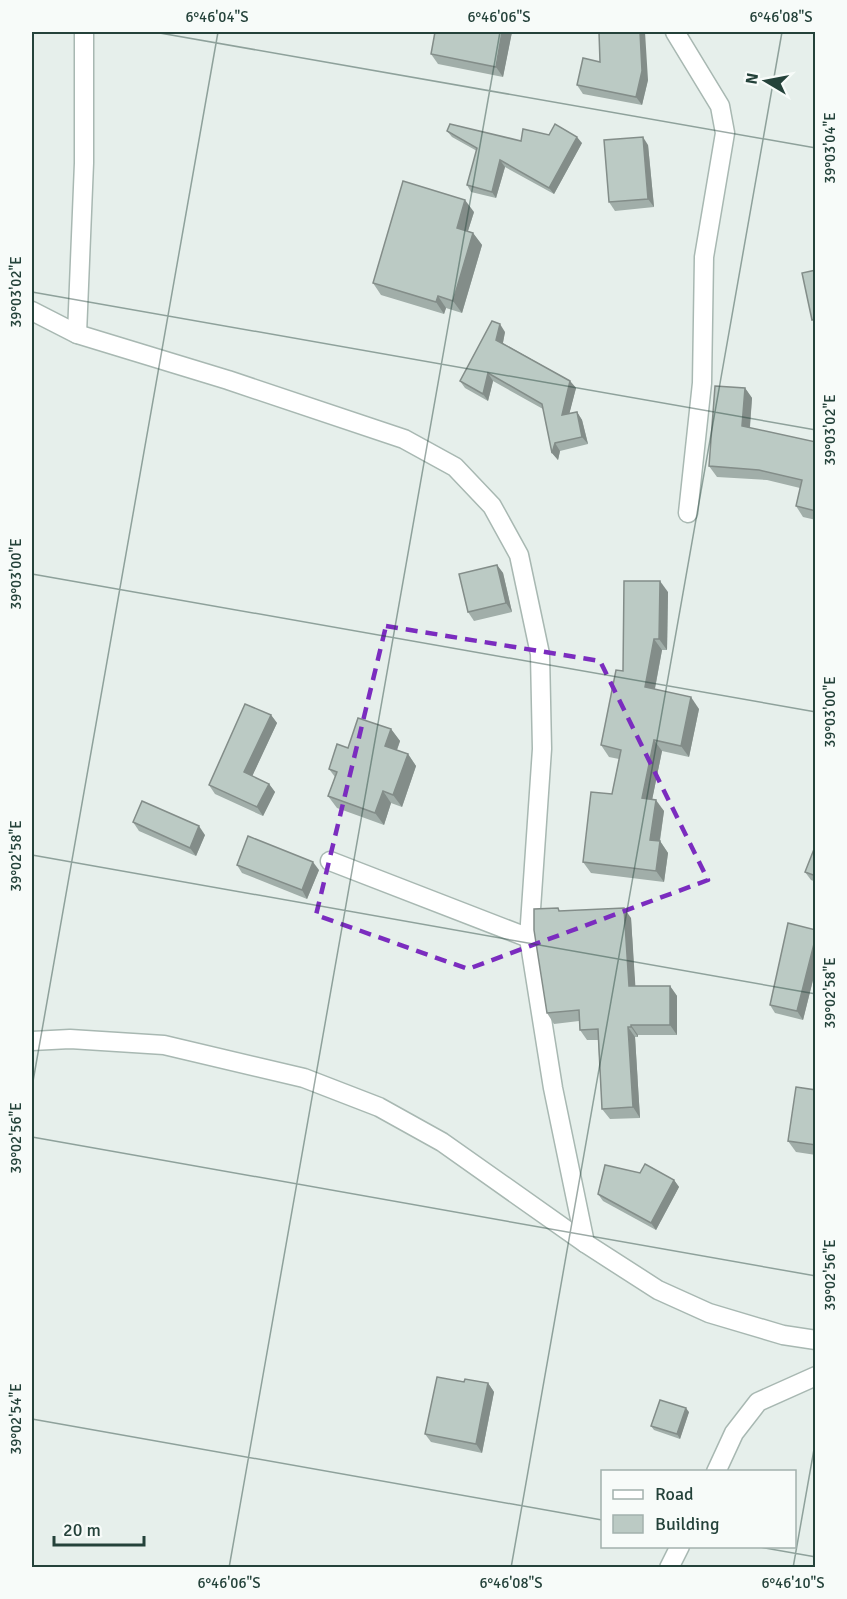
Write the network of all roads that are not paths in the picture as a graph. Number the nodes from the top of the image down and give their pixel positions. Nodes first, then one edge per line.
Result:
1 (84, 32) edge
2 (675, 32) edge
3 (32, 311) edge
4 (77, 334) junction
5 (688, 513) dead end
6 (330, 861) dead end
7 (529, 938) junction
8 (32, 1041) edge
9 (585, 1243) junction
10 (816, 1340) edge
11 (816, 1376) edge
12 (717, 1470) edge
13 (679, 1548) edge
14 (669, 1568) edge

1 - 4 street
2 - 5 street
3 - 4 street
4 - 7 street
6 - 7 street
7 - 9 street
8 - 9 street
9 - 10 street
11 - 12 street
13 - 14 street

